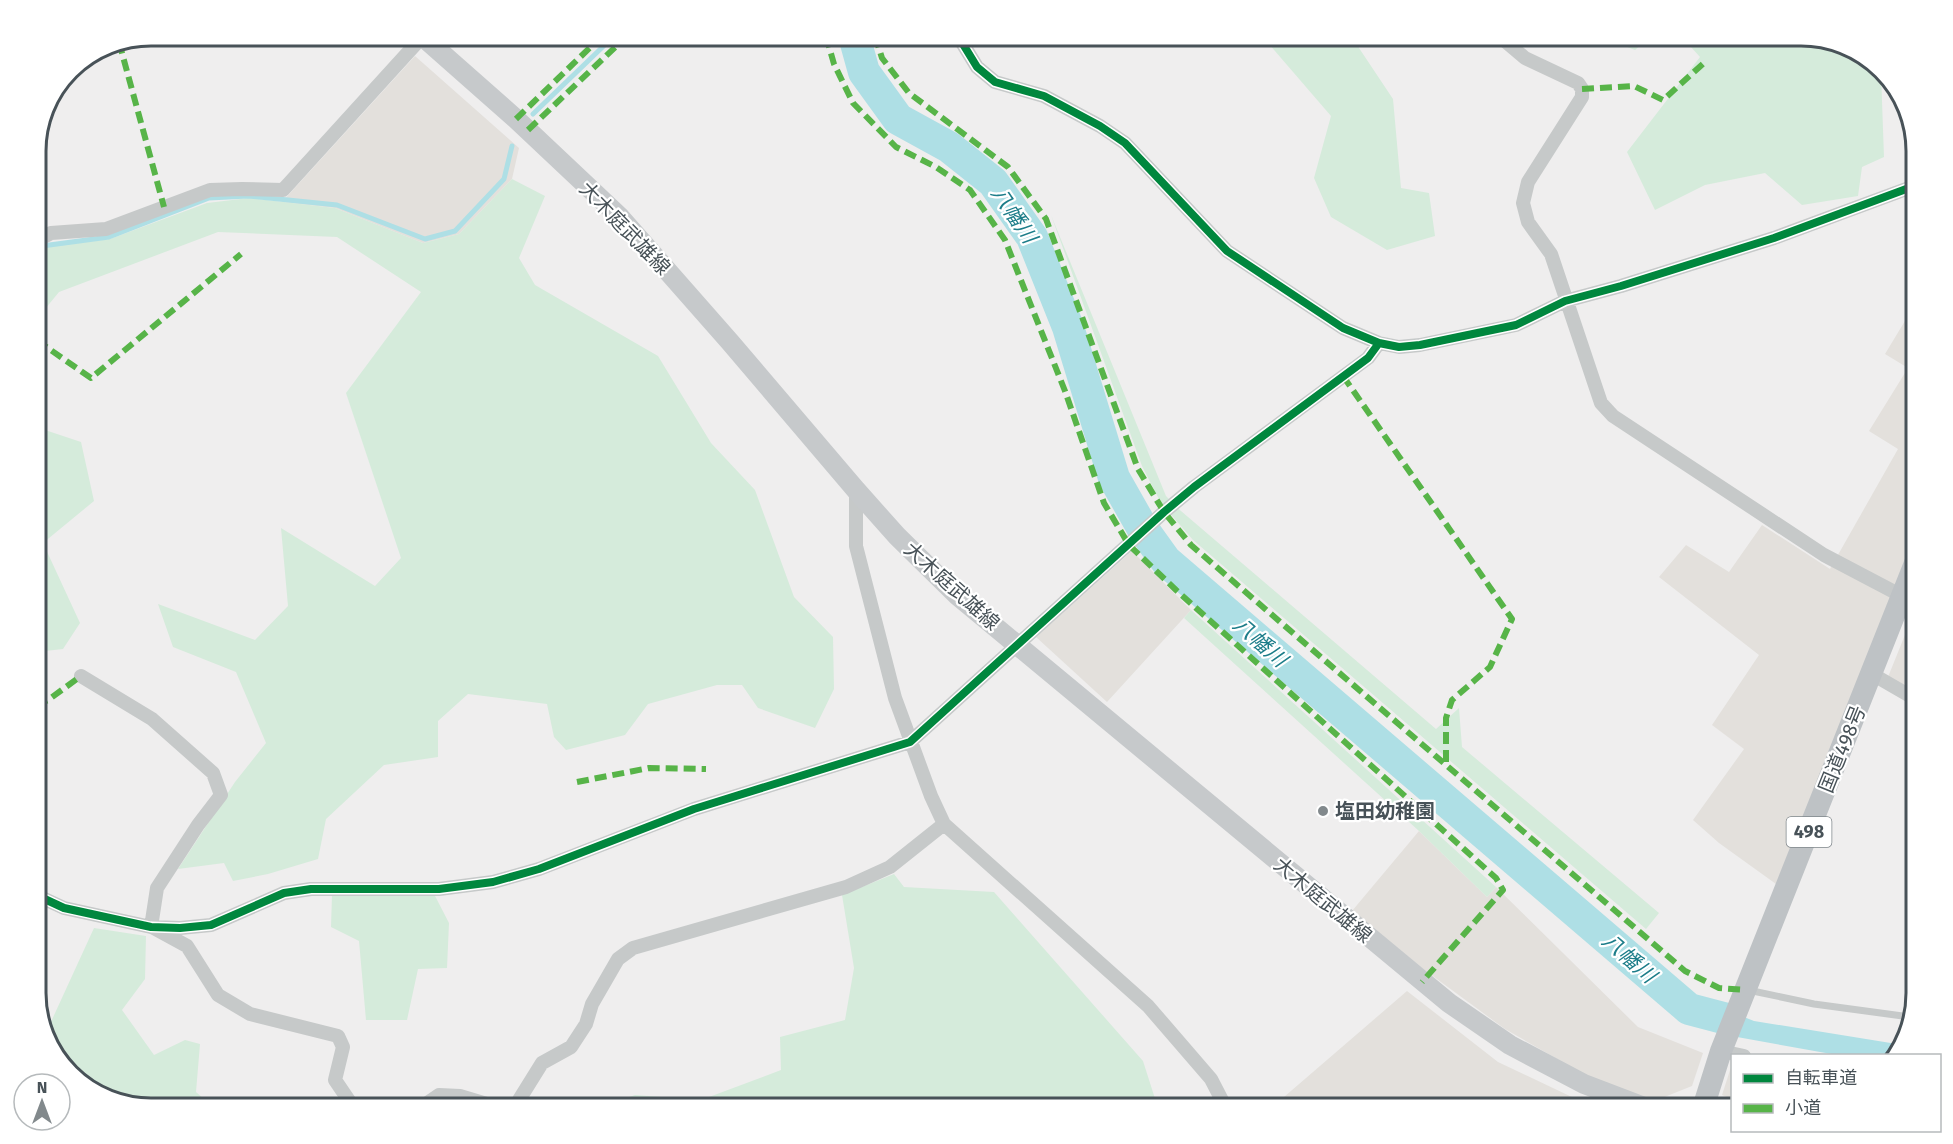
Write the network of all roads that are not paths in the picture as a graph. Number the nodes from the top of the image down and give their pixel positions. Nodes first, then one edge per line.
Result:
1 (414, 46) edge
2 (434, 46) edge
3 (964, 46) edge
4 (1511, 46) edge
5 (1906, 189) edge
6 (47, 235) edge
7 (1565, 301) junction
8 (1379, 343) junction
9 (856, 490) junction
10 (1906, 586) edge
11 (1902, 596) junction
12 (1017, 644) junction
13 (1872, 674) junction
14 (81, 676) dead end
15 (1906, 694) edge
16 (910, 742) junction
17 (944, 824) junction
18 (47, 900) edge
19 (151, 927) junction
20 (1746, 990) junction
21 (1904, 1016) edge
22 (1720, 1051) junction
23 (1734, 1054) edge
24 (347, 1097) edge
25 (436, 1097) edge
26 (463, 1097) edge
27 (521, 1097) edge
28 (1220, 1097) edge
29 (1618, 1097) edge
30 (1706, 1097) edge

1 - 6 street
2 - 9 main road, 大木庭武雄線
3 - 8 street
4 - 7 street
5 - 7 street
7 - 8 street
7 - 11 street
8 - 12 street
9 - 12 main road, 大木庭武雄線
9 - 16 street
10 - 11 highway, 国道498号 / 498
11 - 13 highway, 国道498号 / 498
12 - 16 street
12 - 29 main road, 大木庭武雄線
13 - 15 street
13 - 20 highway, 国道498号 / 498
14 - 19 street
16 - 17 street
16 - 19 street
17 - 27 street
17 - 28 street
18 - 19 street
19 - 24 street
20 - 21 lane
20 - 22 highway, 国道498号 / 498
22 - 23 street
22 - 30 highway, 国道498号 / 498
25 - 26 street

